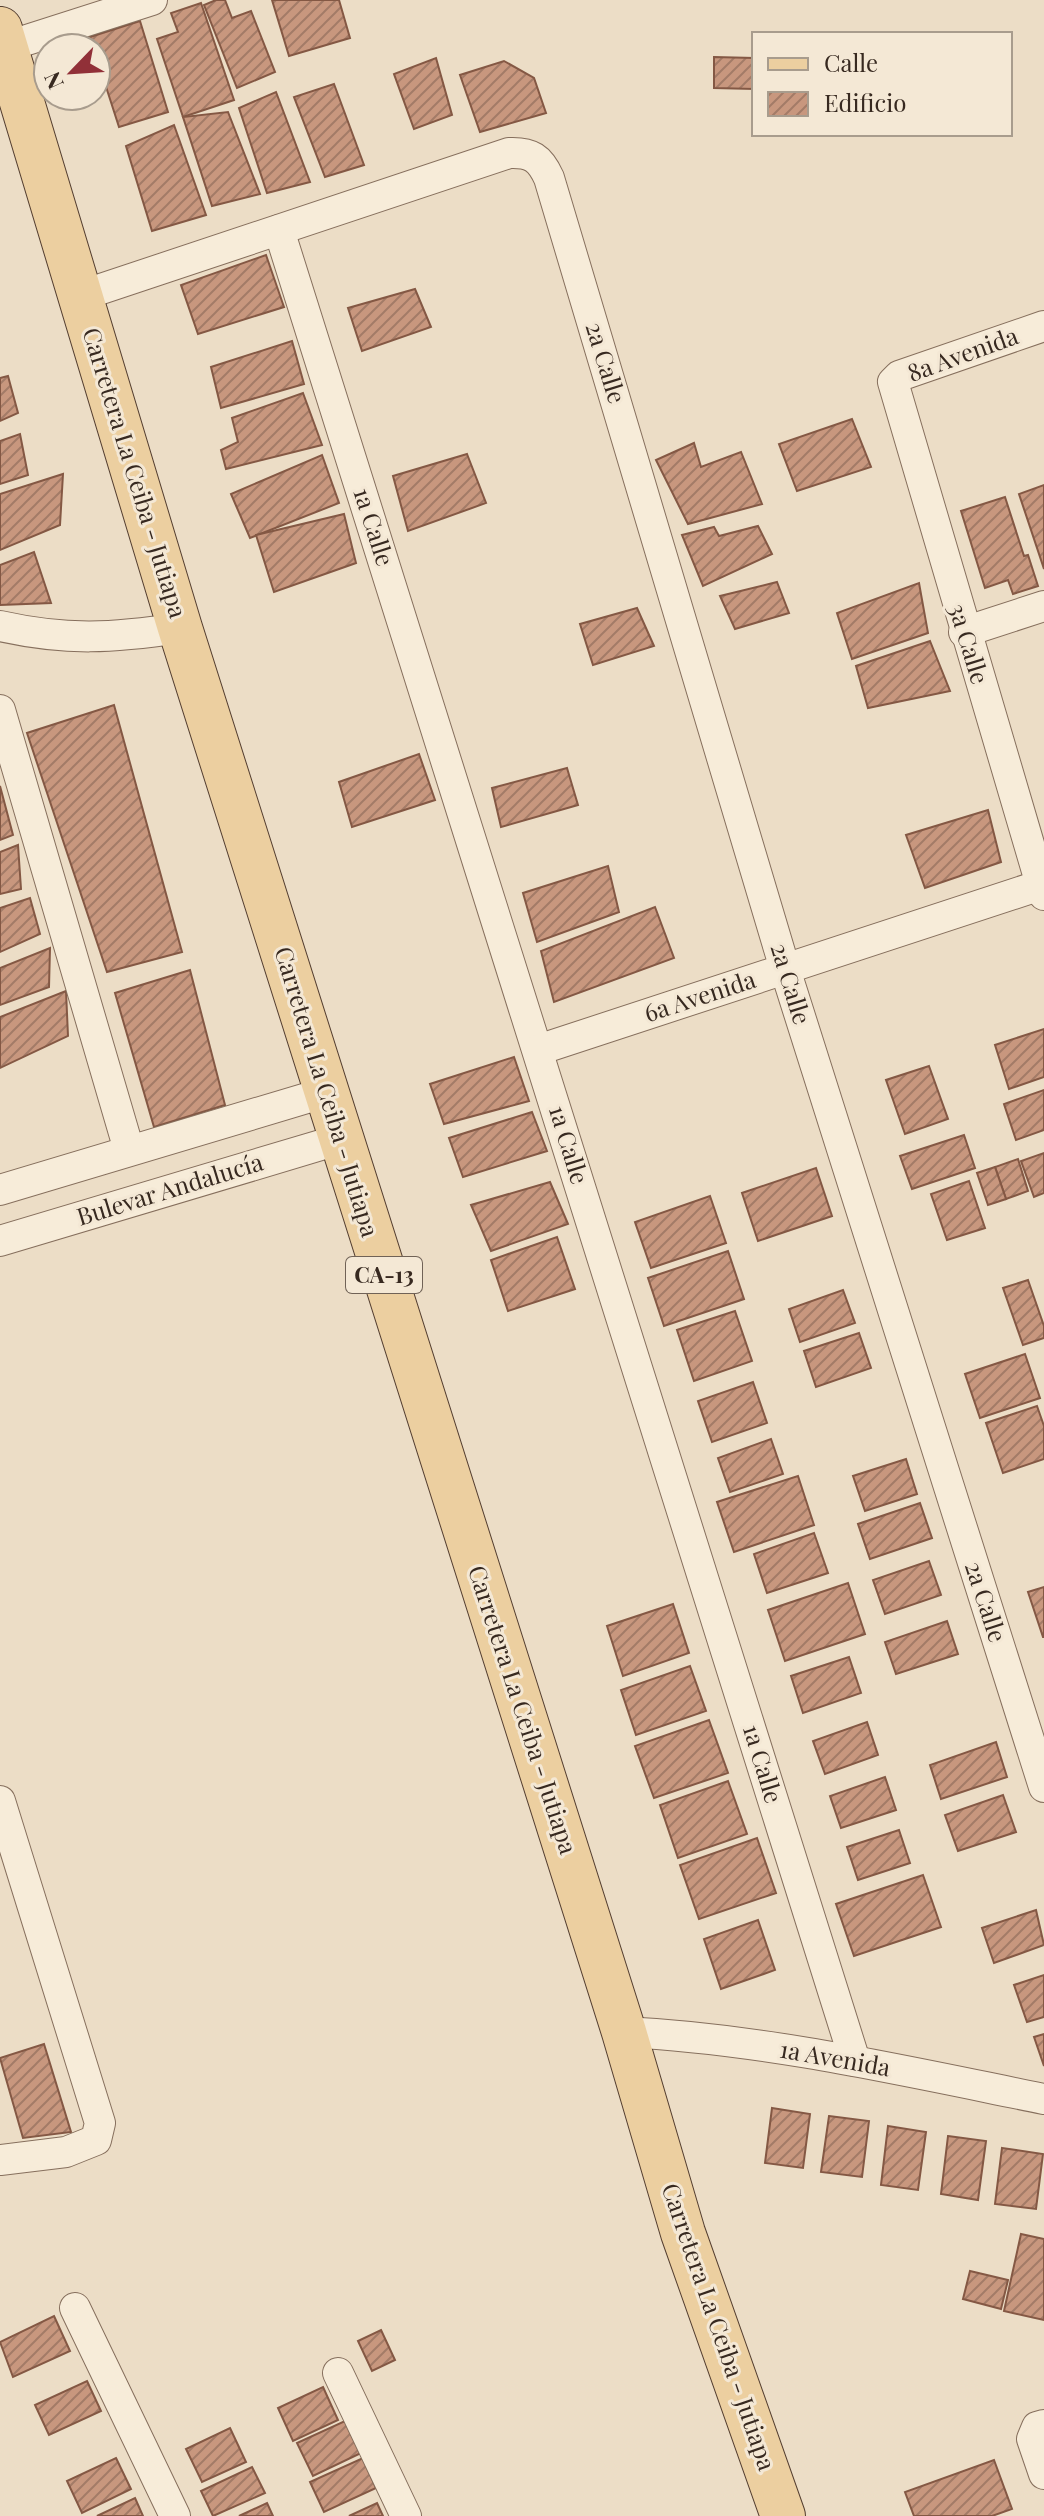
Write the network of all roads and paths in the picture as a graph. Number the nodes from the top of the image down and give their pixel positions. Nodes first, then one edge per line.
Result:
1 (152, 0) edge
2 (2, 38) edge
3 (279, 230) junction
4 (80, 296) junction
5 (1044, 326) edge
6 (894, 391) joint
7 (1044, 606) edge
8 (0, 626) edge
9 (180, 628) junction
10 (964, 632) junction
11 (0, 710) edge
12 (1043, 888) edge
13 (785, 969) junction
14 (538, 1050) junction
15 (327, 1092) junction
16 (341, 1139) junction
17 (129, 1150) junction
18 (0, 1190) edge
19 (0, 1241) edge
20 (1044, 1787) edge
21 (0, 1801) edge
22 (624, 2032) junction
23 (855, 2061) junction
24 (1044, 2099) edge
25 (0, 2160) edge
26 (75, 2308) dead end
27 (338, 2373) dead end
28 (1044, 2425) edge
29 (1044, 2474) edge
30 (175, 2516) edge
31 (406, 2516) edge
32 (783, 2516) edge

1 - 2 street
2 - 4 main road, Carretera La Ceiba - Jutiapa / CA-13
3 - 4 street
3 - 13 street, 2a Calle
3 - 14 street, 1a Calle
4 - 9 main road, Carretera La Ceiba - Jutiapa / CA-13
5 - 6 street, 8a Avenida
6 - 10 street, 3a Calle
7 - 10 street
8 - 9 street
9 - 15 main road, Carretera La Ceiba - Jutiapa / CA-13
10 - 12 street, 3a Calle
11 - 17 street
12 - 13 street, 6a Avenida
13 - 14 street, 6a Avenida
13 - 20 street, 2a Calle
14 - 23 street, 1a Calle
15 - 16 main road, Carretera La Ceiba - Jutiapa / CA-13
15 - 17 street, Bulevar Andalucía
16 - 19 street, Bulevar Andalucía
16 - 22 main road, Carretera La Ceiba - Jutiapa / CA-13
17 - 18 street, Bulevar Andalucía
21 - 25 street
22 - 23 street, 1a Avenida
22 - 32 main road, Carretera La Ceiba - Jutiapa / CA-13
23 - 24 street, 1a Avenida
26 - 30 street
27 - 31 street
28 - 29 street

